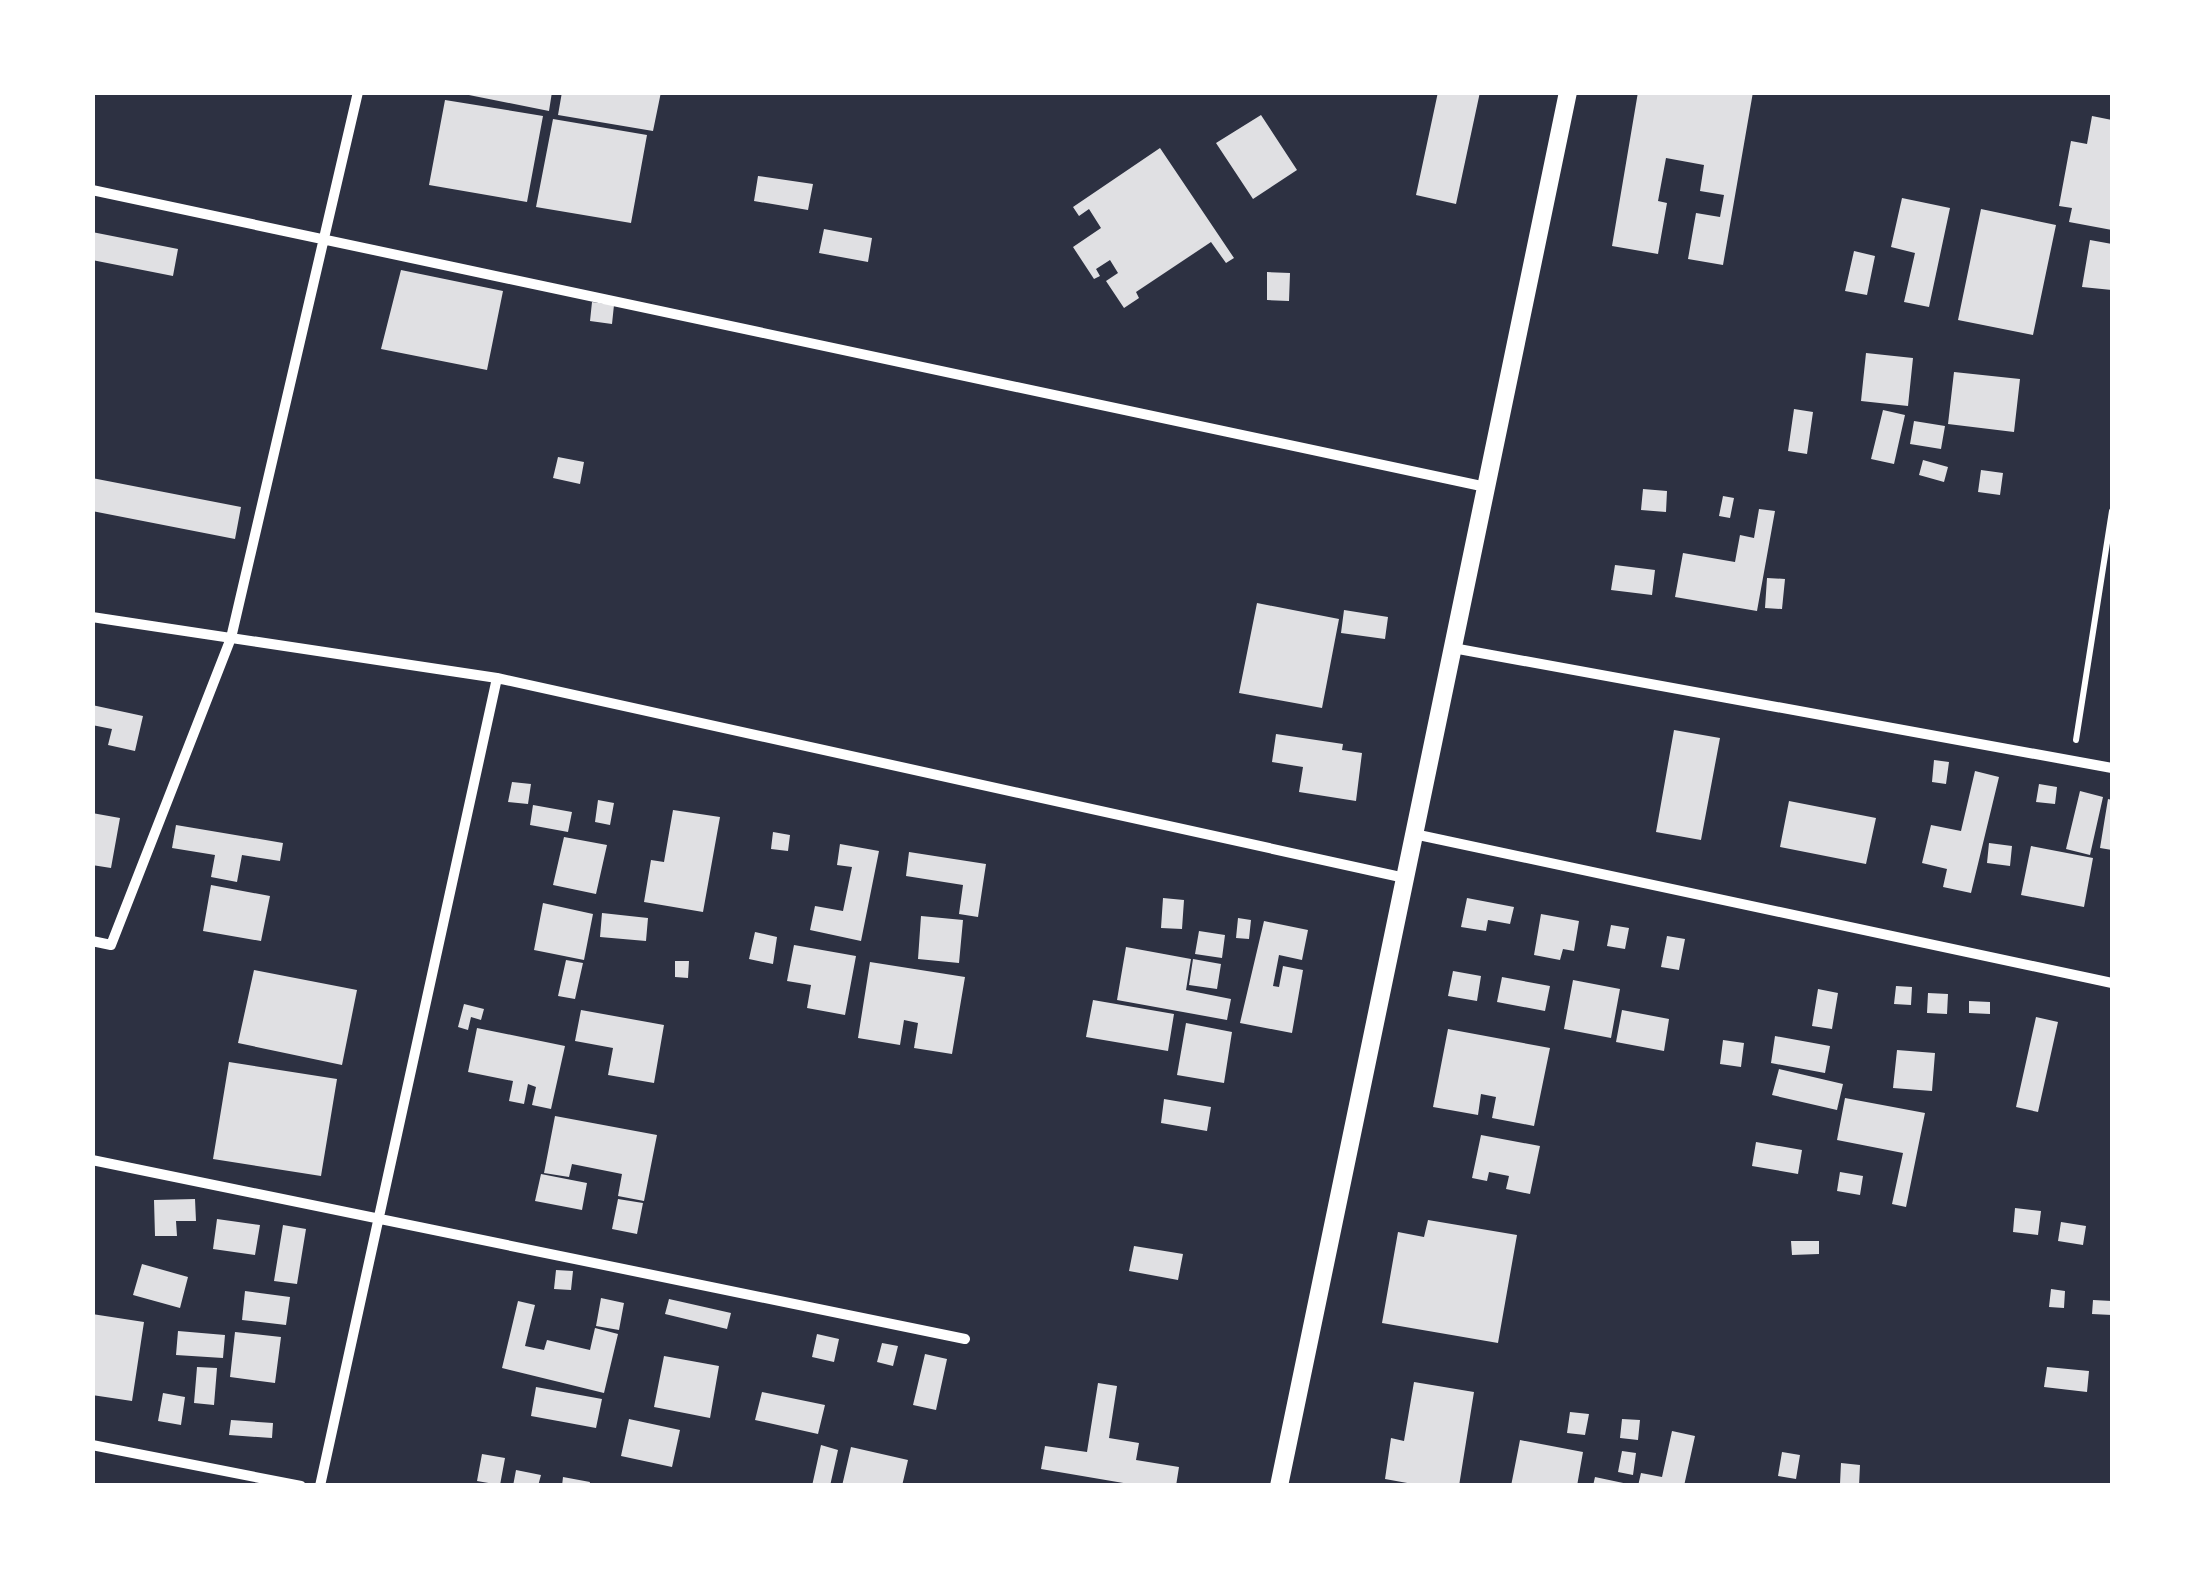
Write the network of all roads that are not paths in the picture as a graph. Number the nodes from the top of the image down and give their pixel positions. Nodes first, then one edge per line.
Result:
1 (358, 92) edge
2 (1568, 92) edge
3 (92, 190) edge
4 (324, 240) junction
5 (1486, 487) junction
6 (92, 617) edge
7 (231, 638) junction
8 (1452, 648) junction
9 (497, 678) junction
10 (2112, 768) edge
11 (1414, 834) junction
12 (1405, 878) junction
13 (92, 941) edge
14 (2112, 983) edge
15 (92, 1160) edge
16 (379, 1218) junction
17 (965, 1339) dead end
18 (92, 1445) edge
19 (301, 1486) edge
20 (320, 1486) edge
21 (1279, 1486) edge

1 - 4 street
2 - 5 street
3 - 4 street
4 - 5 street
4 - 7 street
5 - 8 street
6 - 7 street
7 - 9 street
7 - 13 street
8 - 10 street
8 - 11 street
9 - 12 street
9 - 16 street
11 - 12 street
11 - 14 street
12 - 21 street
15 - 16 street
16 - 17 street
16 - 20 street
18 - 19 street

